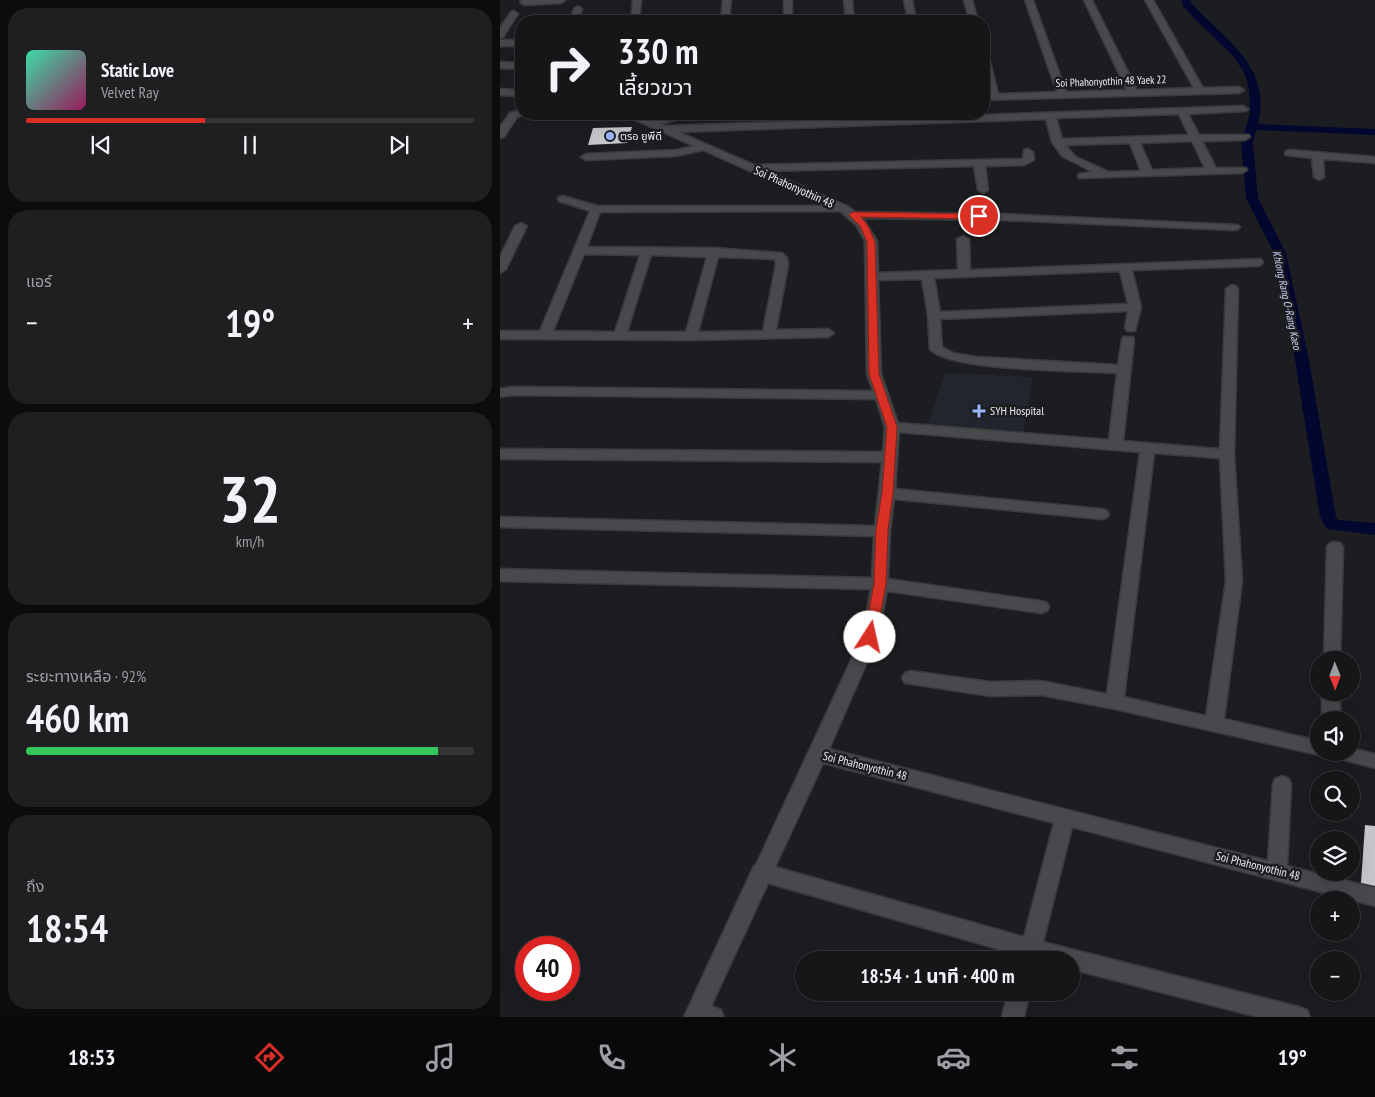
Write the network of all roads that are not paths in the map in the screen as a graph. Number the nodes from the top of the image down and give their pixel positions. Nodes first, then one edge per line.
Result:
1 (552, 0) edge
2 (561, 0) edge
3 (637, 0) edge
4 (726, 0) edge
5 (739, 0) edge
6 (788, 0) edge
7 (848, 0) edge
8 (908, 0) edge
9 (968, 0) edge
10 (1029, 0) edge
11 (1088, 0) edge
12 (1149, 0) edge
13 (524, 2) dead end
14 (578, 9) dead end
15 (514, 14) dead end
16 (576, 15) edge
17 (636, 15) edge
18 (725, 15) edge
19 (788, 15) edge
20 (849, 15) edge
21 (911, 15) edge
22 (972, 15) edge
23 (500, 35) edge
24 (500, 42) edge
25 (515, 43) edge
26 (500, 65) edge
27 (515, 66) edge
28 (990, 81) edge
29 (1200, 90) junction
30 (1239, 90) dead end
31 (500, 92) edge
32 (515, 92) edge
33 (1133, 92) junction
34 (1062, 94) junction
35 (990, 96) edge
36 (994, 96) junction
37 (1243, 108) dead end
38 (1182, 111) junction
39 (515, 114) edge
40 (1050, 115) junction
41 (990, 117) edge
42 (643, 120) edge
43 (672, 120) edge
44 (871, 120) edge
45 (657, 126) junction
46 (500, 135) edge
47 (1244, 137) dead end
48 (1196, 138) junction
49 (1134, 140) junction
50 (1057, 142) junction
51 (704, 147) junction
52 (1028, 152) dead end
53 (1290, 153) dead end
54 (1316, 155) junction
55 (586, 157) dead end
56 (1375, 160) edge
57 (979, 163) junction
58 (750, 168) junction
59 (1242, 170) dead end
60 (1212, 171) junction
61 (1148, 174) junction
62 (1110, 175) junction
63 (1083, 176) dead end
64 (1319, 177) dead end
65 (982, 190) dead end
66 (563, 199) dead end
67 (596, 209) junction
68 (848, 212) junction
69 (520, 226) dead end
70 (1234, 227) dead end
71 (963, 239) dead end
72 (578, 250) junction
73 (647, 251) junction
74 (714, 252) junction
75 (1257, 262) dead end
76 (1125, 266) junction
77 (500, 269) edge
78 (964, 274) junction
79 (928, 276) junction
80 (873, 277) junction
81 (1232, 289) dead end
82 (1135, 307) junction
83 (934, 316) junction
84 (828, 333) dead end
85 (500, 335) edge
86 (545, 335) junction
87 (620, 335) junction
88 (769, 335) junction
89 (692, 336) junction
90 (1125, 369) junction
91 (500, 393) edge
92 (881, 396) junction
93 (892, 427) junction
94 (1115, 445) junction
95 (1148, 447) junction
96 (500, 454) edge
97 (1227, 454) junction
98 (890, 457) junction
99 (887, 493) junction
100 (1101, 514) dead end
101 (500, 522) edge
102 (882, 530) junction
103 (1335, 547) dead end
104 (500, 574) edge
105 (880, 584) junction
106 (1041, 607) dead end
107 (1332, 651) edge
108 (911, 678) dead end
109 (1115, 702) junction
110 (1214, 724) junction
111 (1310, 746) edge
112 (818, 754) junction
113 (1360, 757) edge
114 (1375, 761) edge
115 (1282, 784) dead end
116 (1065, 818) junction
117 (1277, 870) junction
118 (761, 872) junction
119 (1375, 897) edge
120 (1019, 951) edge
121 (1030, 951) edge
122 (1080, 966) edge
123 (1017, 1001) edge
124 (702, 1015) edge
125 (1013, 1017) edge
126 (1299, 1017) edge

1 - 2 street
1 - 13 street
3 - 17 street
4 - 5 street
4 - 18 street
6 - 19 street
7 - 20 street
8 - 21 street
9 - 22 street
10 - 34 street
11 - 33 street
12 - 29 street
14 - 16 street
15 - 23 street
24 - 25 street
26 - 27 street
28 - 36 street
29 - 30 street, Soi Phahonyothin 48 Yaek 22
29 - 33 street, Soi Phahonyothin 48 Yaek 22
31 - 32 street
33 - 34 street, Soi Phahonyothin 48 Yaek 22
34 - 36 street, Soi Phahonyothin 48 Yaek 22
35 - 36 street, Soi Phahonyothin 48 Yaek 22
37 - 38 street
38 - 40 street
38 - 48 street
39 - 46 street
40 - 41 street
40 - 50 street
42 - 45 street, Soi Phahonyothin 48
43 - 45 street
44 - 45 street
45 - 51 street, Soi Phahonyothin 48
47 - 48 street
48 - 49 street
48 - 60 street
49 - 50 street
49 - 61 street
50 - 62 street
51 - 55 street
51 - 58 street, Soi Phahonyothin 48
52 - 57 street
53 - 54 street
54 - 56 street
54 - 64 street
57 - 58 street
57 - 65 street
58 - 68 street, Soi Phahonyothin 48
59 - 60 street
60 - 61 street
61 - 62 street
62 - 63 street
66 - 67 street
67 - 68 street
67 - 72 street
68 - 70 street
68 - 80 street, Soi Phahonyothin 48
69 - 77 street
71 - 78 street
72 - 73 street
72 - 86 street
73 - 74 street
73 - 87 street
74 - 88 street
74 - 89 street
75 - 76 street
76 - 78 street
76 - 82 street
78 - 79 street
79 - 80 street
79 - 83 street
80 - 92 street, Soi Phahonyothin 48
81 - 97 street
82 - 83 street
82 - 90 street
83 - 90 street
84 - 88 street
85 - 86 street
86 - 87 street
87 - 89 street
88 - 89 street
90 - 94 street
91 - 92 street
92 - 93 street, Soi Phahonyothin 48
93 - 94 street
93 - 98 street, Soi Phahonyothin 48
94 - 95 street
95 - 97 street
95 - 109 street
96 - 98 street
97 - 110 street
98 - 99 street, Soi Phahonyothin 48
99 - 100 street
99 - 102 street, Soi Phahonyothin 48
101 - 102 street
102 - 105 street, Soi Phahonyothin 48
103 - 107 street
104 - 105 street
105 - 106 street
105 - 112 street, Soi Phahonyothin 48
108 - 109 street
109 - 110 street
110 - 111 street
112 - 116 street, Soi Phahonyothin 48
112 - 118 street
113 - 114 street
115 - 117 street
116 - 117 street, Soi Phahonyothin 48
116 - 121 street
117 - 119 street, Soi Phahonyothin 48
118 - 120 street
118 - 124 street
122 - 126 street
123 - 125 street

